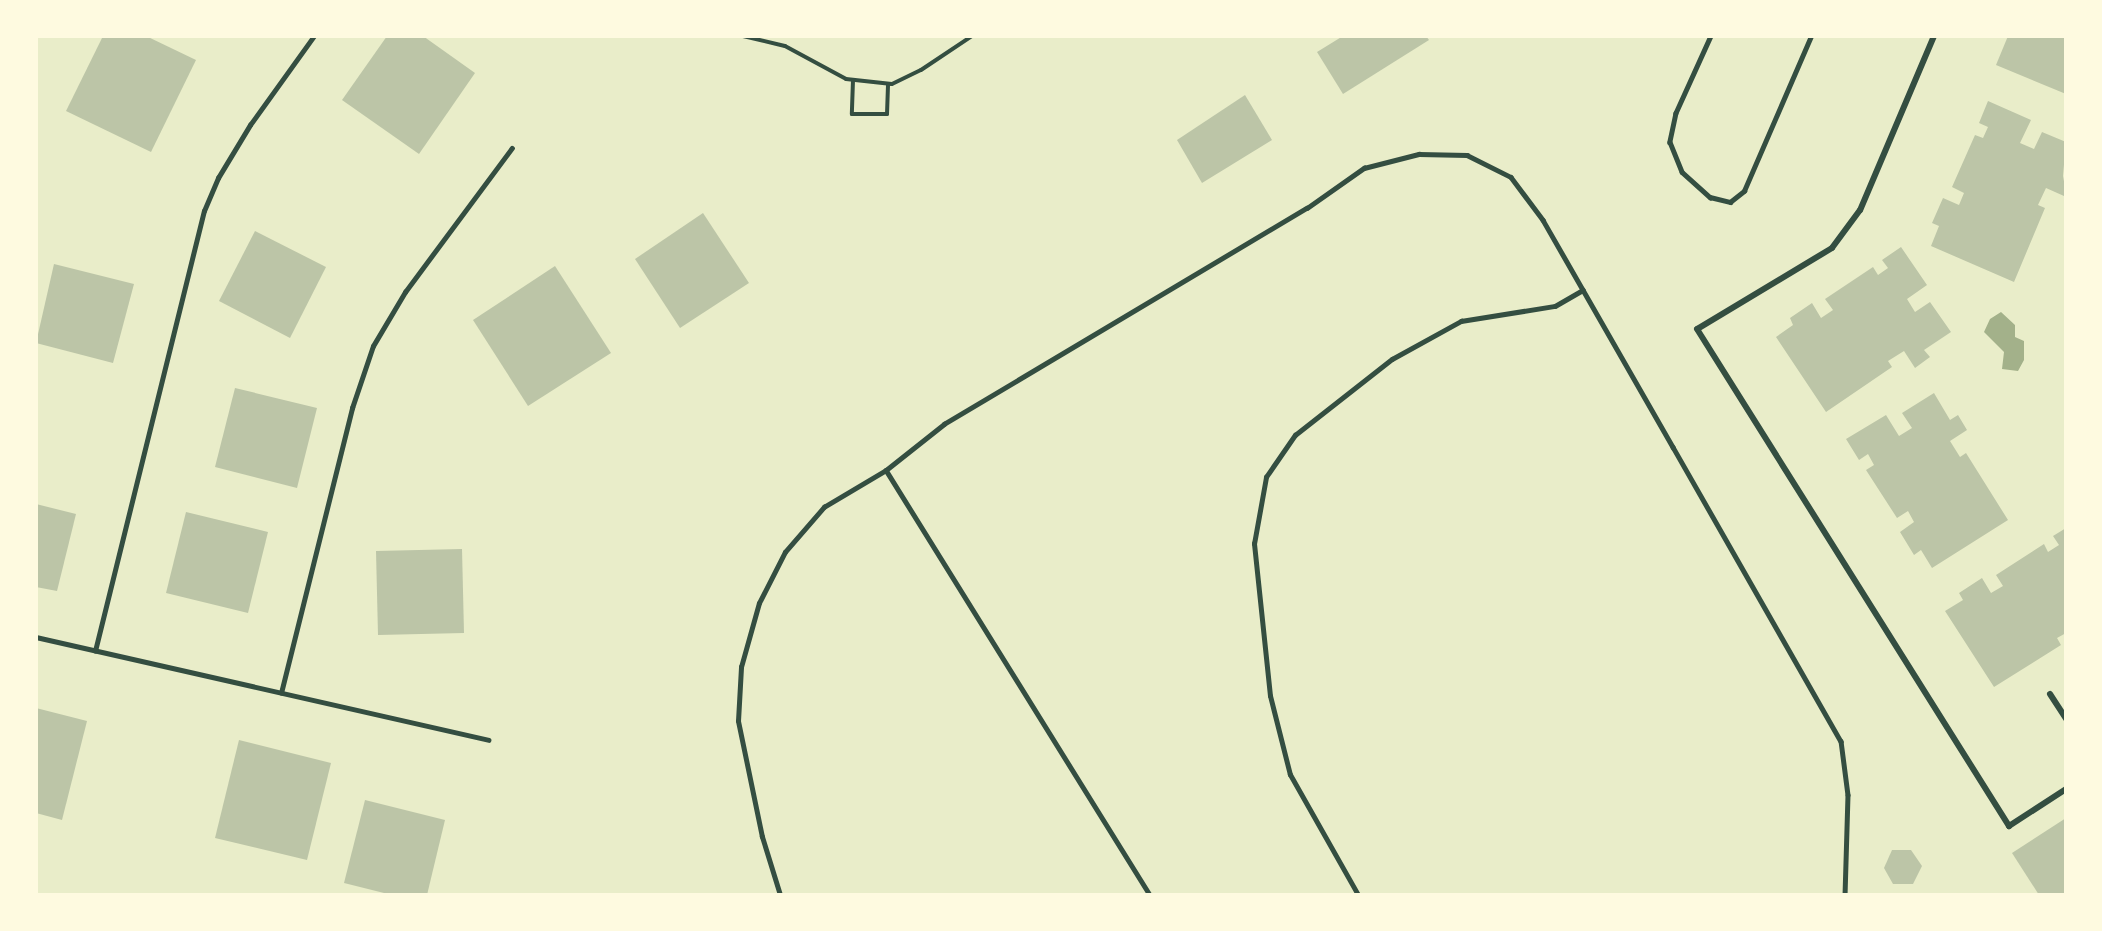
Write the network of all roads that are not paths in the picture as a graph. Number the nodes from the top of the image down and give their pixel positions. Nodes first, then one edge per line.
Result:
1 (314, 36) edge
2 (1711, 36) edge
3 (1811, 36) edge
4 (1934, 36) edge
5 (512, 148) dead end
6 (1583, 290) junction
7 (886, 470) junction
8 (36, 637) edge
9 (95, 651) junction
10 (281, 693) junction
11 (2050, 694) dead end
12 (2066, 719) edge
13 (488, 740) dead end
14 (2066, 789) edge
15 (780, 895) edge
16 (1150, 895) edge
17 (1358, 895) edge
18 (1845, 895) edge

1 - 9 lane
2 - 3 lane
4 - 14 street
5 - 10 lane
6 - 7 lane
6 - 17 lane
6 - 18 lane
7 - 15 lane
7 - 16 lane
8 - 9 lane
9 - 10 lane
10 - 13 lane
11 - 12 street

